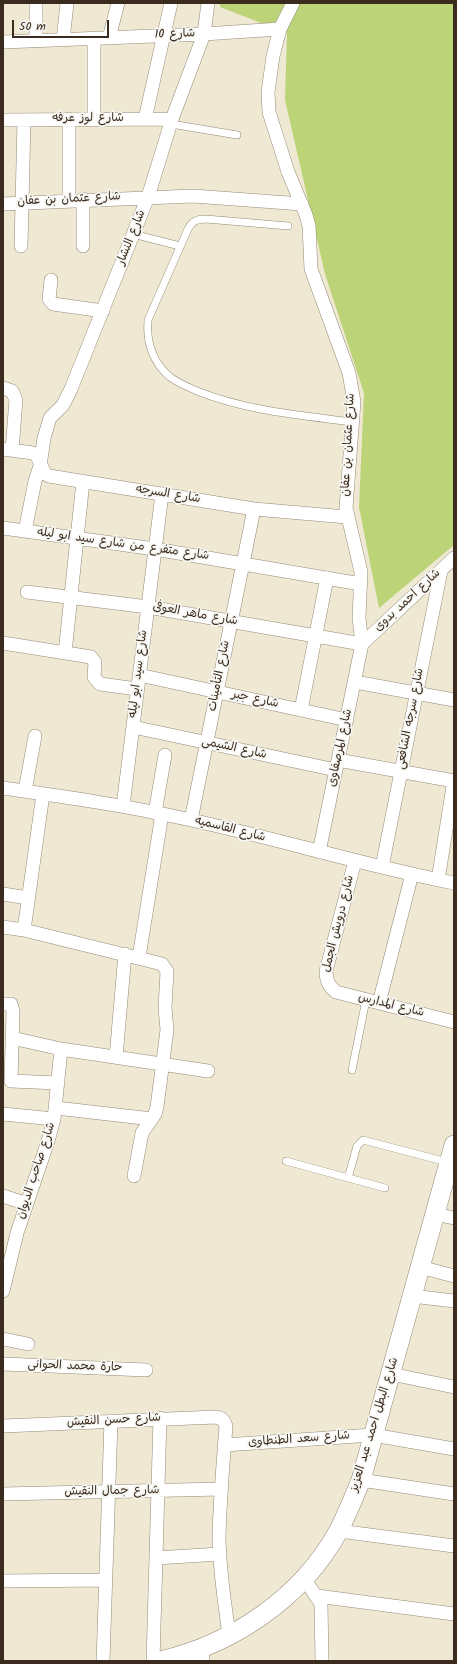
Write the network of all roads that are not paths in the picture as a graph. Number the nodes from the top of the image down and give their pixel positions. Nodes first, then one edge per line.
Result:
1 (36, 3) edge
2 (67, 3) edge
3 (118, 3) edge
4 (171, 3) edge
5 (208, 3) edge
6 (293, 3) edge
7 (280, 29) junction
8 (204, 34) junction
9 (164, 36) junction
10 (109, 38) junction
11 (94, 39) junction
12 (63, 40) junction
13 (36, 41) junction
14 (3, 42) edge
15 (94, 119) junction
16 (145, 119) junction
17 (3, 120) edge
18 (24, 120) junction
19 (69, 120) junction
20 (172, 121) junction
21 (237, 135) dead end
22 (148, 197) junction
23 (69, 200) junction
24 (83, 200) junction
25 (22, 203) junction
26 (3, 204) edge
27 (302, 204) junction
28 (288, 226) dead end
29 (133, 234) junction
30 (21, 246) dead end
31 (82, 246) dead end
32 (180, 246) junction
33 (51, 280) dead end
34 (103, 311) junction
35 (3, 388) edge
36 (352, 422) junction
37 (7, 450) edge
38 (40, 466) junction
39 (83, 481) junction
40 (162, 494) junction
41 (254, 509) junction
42 (347, 517) junction
43 (3, 528) edge
44 (25, 531) junction
45 (77, 538) junction
46 (155, 550) junction
47 (454, 558) edge
48 (243, 563) junction
49 (441, 571) junction
50 (327, 578) junction
51 (360, 584) junction
52 (27, 592) dead end
53 (71, 597) junction
54 (148, 607) junction
55 (231, 621) junction
56 (316, 636) junction
57 (3, 642) edge
58 (362, 644) junction
59 (65, 653) junction
60 (139, 675) junction
61 (355, 682) junction
62 (137, 689) junction
63 (217, 692) junction
64 (417, 693) junction
65 (454, 700) edge
66 (301, 710) junction
67 (347, 720) junction
68 (133, 727) junction
69 (35, 736) dead end
70 (207, 743) junction
71 (165, 755) dead end
72 (337, 765) junction
73 (401, 771) junction
74 (454, 780) edge
75 (3, 788) edge
76 (25, 791) junction
77 (43, 794) junction
78 (123, 806) junction
79 (159, 814) junction
80 (191, 820) junction
81 (320, 852) junction
82 (355, 861) junction
83 (382, 867) junction
84 (412, 874) junction
85 (438, 880) junction
86 (454, 883) edge
87 (3, 894) edge
88 (28, 898) junction
89 (3, 927) edge
90 (24, 930) junction
91 (125, 954) junction
92 (139, 957) junction
93 (330, 987) joint
94 (372, 1001) junction
95 (3, 1004) edge
96 (454, 1022) edge
97 (12, 1038) junction
98 (61, 1049) junction
99 (116, 1057) junction
100 (163, 1064) junction
101 (352, 1070) dead end
102 (208, 1071) dead end
103 (58, 1083) junction
104 (55, 1113) junction
105 (3, 1114) edge
106 (152, 1119) junction
107 (454, 1144) edge
108 (286, 1161) dead end
109 (449, 1173) edge
110 (134, 1176) dead end
111 (348, 1178) junction
112 (385, 1188) dead end
113 (3, 1196) edge
114 (27, 1204) junction
115 (435, 1214) junction
116 (454, 1218) edge
117 (420, 1268) junction
118 (454, 1276) edge
119 (3, 1291) edge
120 (412, 1296) junction
121 (454, 1302) edge
122 (3, 1339) edge
123 (28, 1344) dead end
124 (3, 1364) edge
125 (146, 1370) dead end
126 (391, 1374) junction
127 (454, 1387) edge
128 (160, 1418) junction
129 (111, 1421) junction
130 (3, 1426) edge
131 (373, 1435) junction
132 (224, 1445) junction
133 (454, 1449) edge
134 (361, 1480) junction
135 (221, 1489) junction
136 (108, 1491) junction
137 (158, 1491) junction
138 (3, 1494) edge
139 (454, 1494) edge
140 (338, 1531) junction
141 (454, 1546) edge
142 (220, 1554) junction
143 (156, 1558) junction
144 (304, 1578) junction
145 (105, 1580) junction
146 (3, 1581) edge
147 (317, 1596) junction
148 (454, 1614) edge
149 (229, 1636) junction
150 (203, 1655) edge
151 (102, 1661) edge
152 (153, 1661) edge
153 (160, 1661) edge
154 (322, 1661) edge

1 - 13 street
2 - 12 street
3 - 10 street
4 - 9 street
5 - 8 street, شارع النشار
6 - 7 street, شارع عثمان بن عفان
7 - 8 street, شارع 10
7 - 27 street, شارع عثمان بن عفان
8 - 9 street, شارع 10
8 - 20 street, شارع النشار
9 - 10 street, شارع 10
9 - 16 street
10 - 11 street, شارع 10
11 - 12 street, شارع 10
11 - 15 street
12 - 13 street, شارع 10
13 - 14 street, شارع 10
15 - 16 street, شارع لوز عرفه
15 - 19 street, شارع لوز عرفه
16 - 20 street, شارع لوز عرفه
17 - 18 street, شارع لوز عرفه
18 - 19 street, شارع لوز عرفه
18 - 25 street
19 - 23 street
20 - 21 lane
20 - 22 street, شارع النشار
22 - 24 street, شارع عثمان بن عفان
22 - 27 street, شارع عثمان بن عفان
22 - 29 street, شارع النشار
23 - 24 street, شارع عثمان بن عفان
23 - 25 street, شارع عثمان بن عفان
24 - 31 street
25 - 26 street, شارع عثمان بن عفان
25 - 30 street
27 - 36 street, شارع عثمان بن عفان
28 - 32 lane
29 - 32 lane
29 - 34 street, شارع النشار
32 - 36 lane
33 - 34 street
34 - 38 street, شارع النشار
35 - 37 street
36 - 42 street, شارع عثمان بن عفان
37 - 38 street, شارع السرجه
38 - 39 street, شارع السرجه
38 - 44 street, شارع النشار
39 - 40 street, شارع السرجه
39 - 45 street
40 - 41 street, شارع السرجه
40 - 46 street, شارع سيد ابو ليله
41 - 42 street, شارع السرجه
41 - 48 street, شارع التأمينات
42 - 51 street, شارع عثمان بن عفان
43 - 44 street, شارع متفرع من شارع سيد ابو ليله
44 - 45 street, شارع متفرع من شارع سيد ابو ليله
45 - 46 street, شارع متفرع من شارع سيد ابو ليله
45 - 53 street
46 - 48 street, شارع متفرع من شارع سيد ابو ليله
46 - 54 street, شارع سيد ابو ليله
47 - 49 street, شارع احمد بدوى
48 - 50 street, شارع متفرع من شارع سيد ابو ليله
48 - 55 street, شارع التأمينات
49 - 58 street, شارع احمد بدوى
49 - 64 street, شارع سرجه الشافعى
50 - 51 street, شارع متفرع من شارع سيد ابو ليله
50 - 56 street
51 - 58 street, شارع عثمان بن عفان
52 - 53 street, شارع ماهر العوفى
53 - 54 street, شارع ماهر العوفى
53 - 59 street
54 - 55 street, شارع ماهر العوفى
54 - 60 street, شارع سيد ابو ليله
55 - 56 street, شارع ماهر العوفى
55 - 63 street, شارع التأمينات
56 - 58 street, شارع ماهر العوفى
56 - 66 street
57 - 59 street
58 - 61 street, شارع المرصفاوى
59 - 62 street
60 - 62 street, شارع سيد ابو ليله
60 - 63 street, شارع جبر
61 - 64 street
61 - 67 street, شارع المرصفاوى
62 - 68 street, شارع سيد ابو ليله
63 - 66 street, شارع جبر
63 - 70 street, شارع التأمينات
64 - 65 street
64 - 73 street, شارع سرجه الشافعى
66 - 67 street, شارع جبر
67 - 72 street, شارع المرصفاوى
68 - 70 street, شارع الشيمى
68 - 78 street, شارع سيد ابو ليله
69 - 76 street
70 - 72 street, شارع الشيمى
70 - 80 street, شارع التأمينات
71 - 79 street
72 - 73 street, شارع الشيمى
72 - 81 street, شارع المرصفاوى
73 - 74 street, شارع الشيمى
73 - 83 street, شارع سرجه الشافعى
74 - 85 street
75 - 76 street, شارع القاسميه
76 - 77 street, شارع القاسميه
77 - 78 street, شارع القاسميه
77 - 88 street
78 - 79 street, شارع القاسميه
79 - 80 street, شارع القاسميه
79 - 92 street
80 - 81 street, شارع القاسميه
81 - 82 street, شارع القاسميه
82 - 83 street, شارع القاسميه
82 - 93 street, شارع درويش الجمل
83 - 84 street, شارع القاسميه
84 - 85 street, شارع القاسميه
84 - 94 street
85 - 86 street, شارع القاسميه
87 - 88 street
88 - 90 street
89 - 90 street
90 - 91 street
91 - 92 street
91 - 99 street
92 - 100 street
93 - 94 street, شارع المدارس
94 - 96 street, شارع المدارس
94 - 101 lane
95 - 97 street
97 - 98 street
97 - 103 street
98 - 99 street
98 - 103 street, شارع صاحب الديوان
99 - 100 street
100 - 102 street
100 - 106 street
103 - 104 street, شارع صاحب الديوان
104 - 105 street
104 - 106 street
104 - 114 street, شارع صاحب الديوان
106 - 110 street
107 - 109 main road, شارع البطل احمد عبد العزيز
108 - 111 lane
109 - 111 lane
109 - 115 main road, شارع البطل احمد عبد العزيز
111 - 112 lane
113 - 114 street
114 - 119 street, شارع صاحب الديوان
115 - 116 street
115 - 117 main road, شارع البطل احمد عبد العزيز
117 - 118 street
117 - 120 main road, شارع البطل احمد عبد العزيز
120 - 121 street
120 - 126 main road, شارع البطل احمد عبد العزيز
122 - 123 street
124 - 125 street, حارة محمد الحوانى
126 - 127 street
126 - 131 main road, شارع البطل احمد عبد العزيز
128 - 129 street, شارع حسن النقيش
128 - 132 street, شارع حسن النقيش
128 - 137 street
129 - 130 street, شارع حسن النقيش
129 - 136 street
131 - 132 street, شارع سعد الطنطاوى
131 - 133 street, شارع سعد الطنطاوى
131 - 134 main road, شارع البطل احمد عبد العزيز
132 - 135 street
134 - 139 street
134 - 140 main road, شارع البطل احمد عبد العزيز
135 - 137 street, شارع جمال النقيش
135 - 142 street
136 - 137 street, شارع جمال النقيش
136 - 138 street, شارع جمال النقيش
136 - 145 street
137 - 143 street
140 - 141 street
140 - 144 main road, شارع البطل احمد عبد العزيز
142 - 143 street
142 - 149 street
143 - 152 street
144 - 147 street
144 - 149 main road, شارع البطل احمد عبد العزيز
145 - 146 street
145 - 151 street
147 - 148 street
147 - 154 street
149 - 150 main road, شارع البطل احمد عبد العزيز
150 - 153 main road, شارع البطل احمد عبد العزيز

